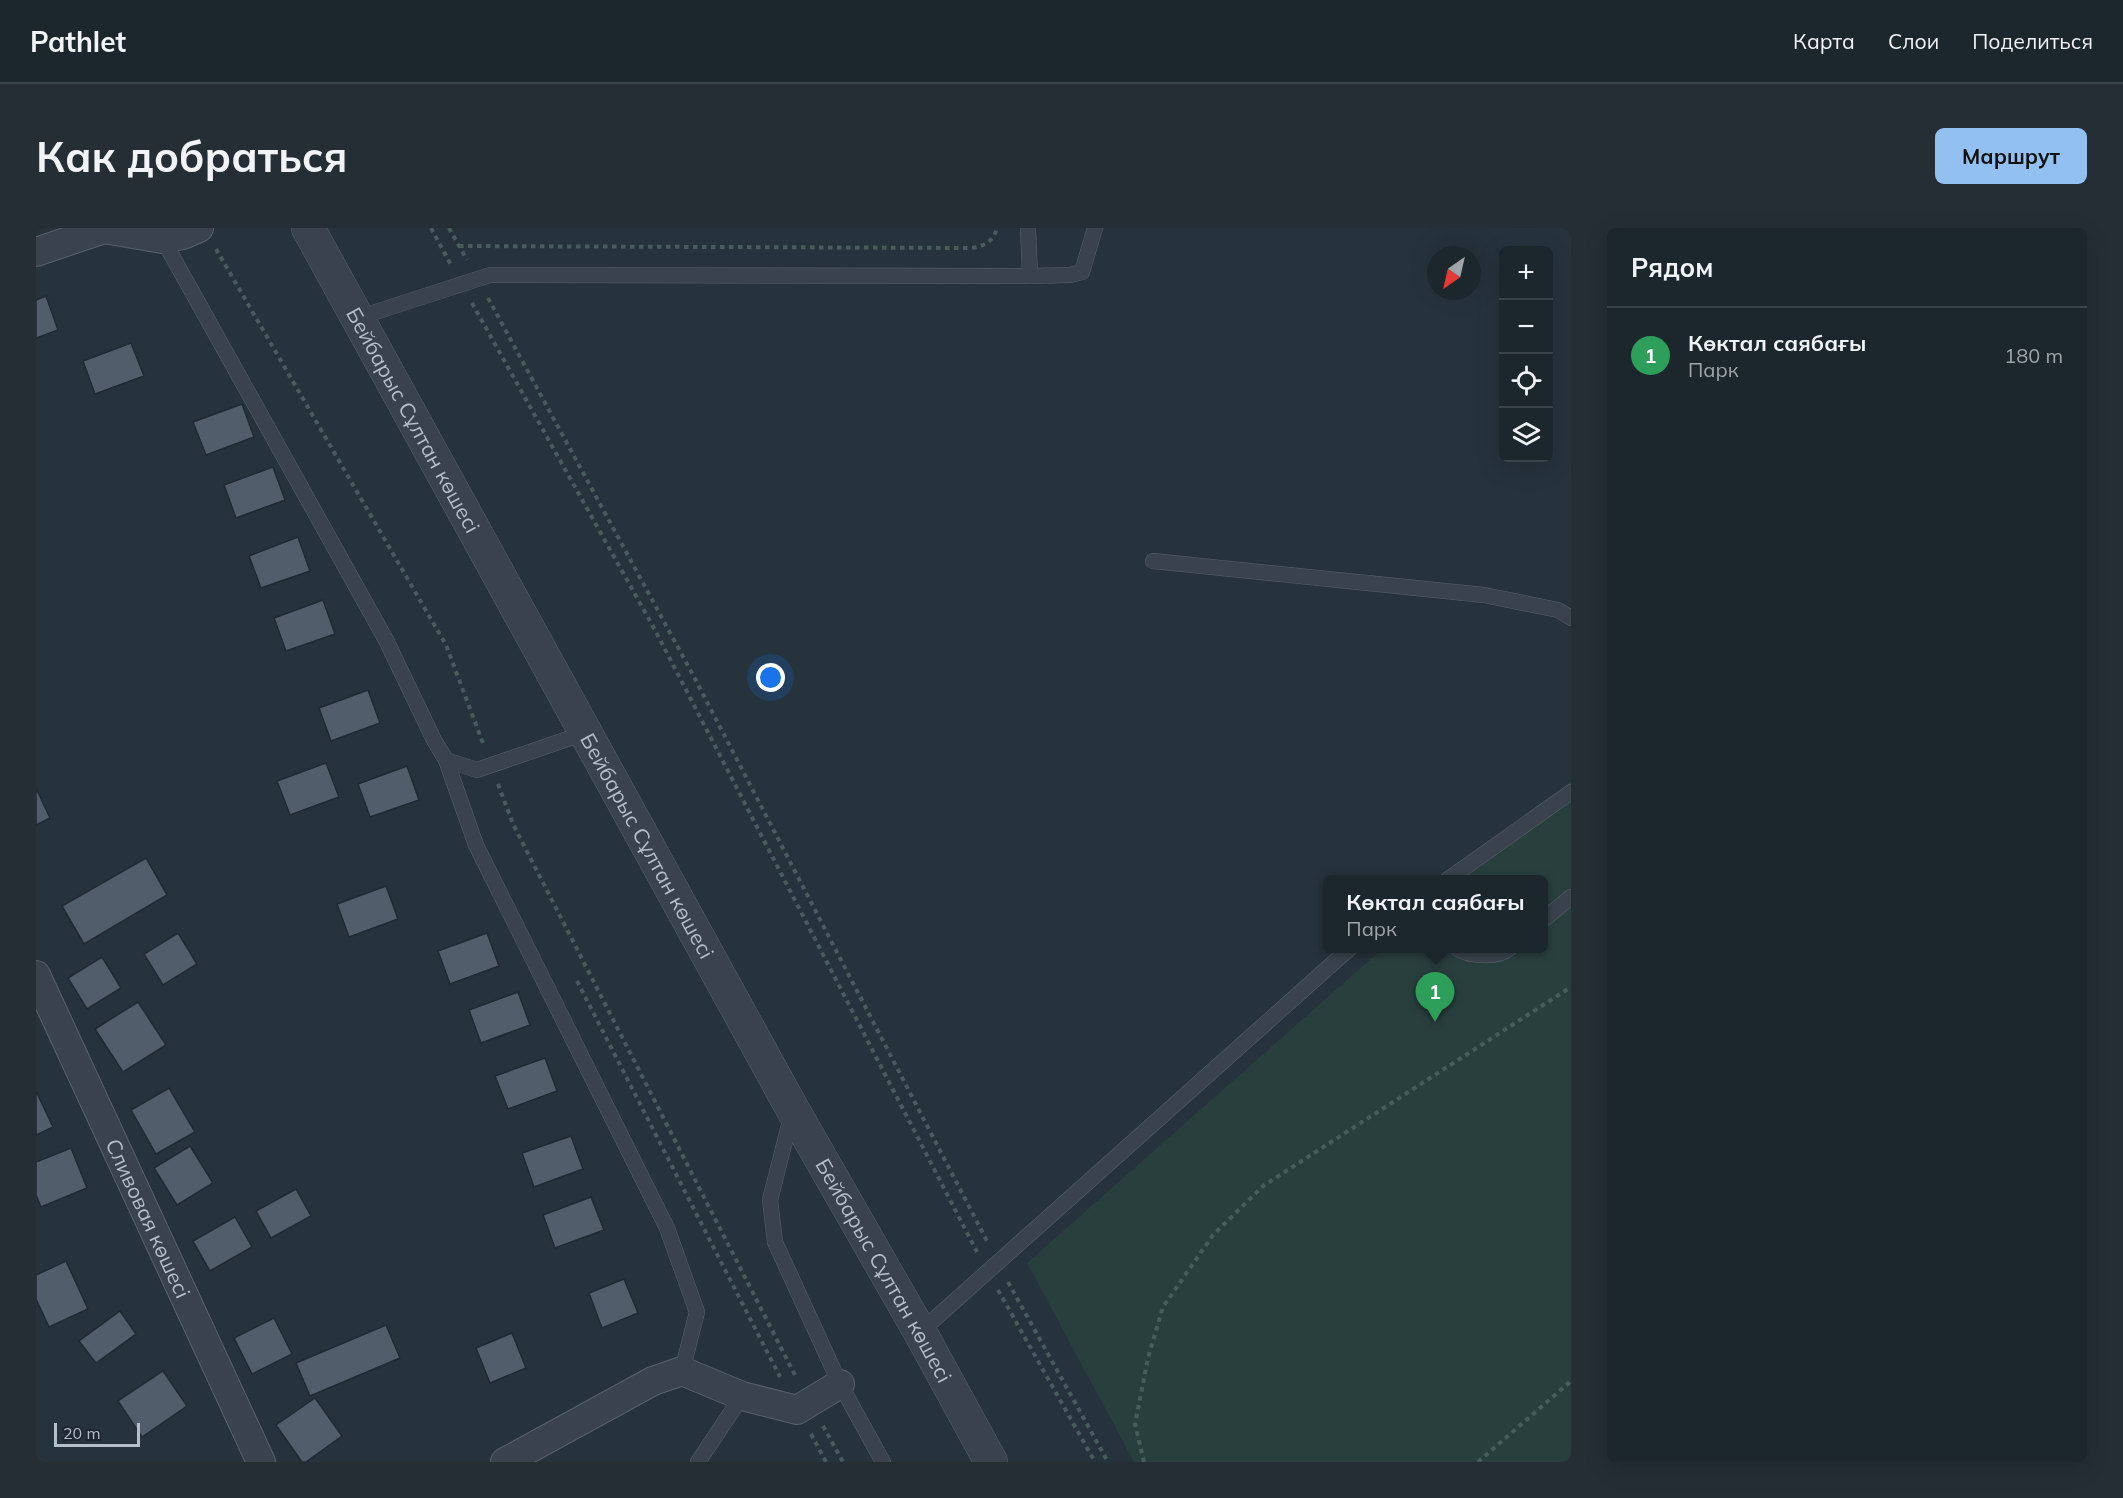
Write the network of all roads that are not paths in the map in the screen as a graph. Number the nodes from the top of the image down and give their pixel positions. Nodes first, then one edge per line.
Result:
1 (308, 228) edge
2 (1028, 228) edge
3 (1095, 228) edge
4 (160, 233) edge
5 (207, 238) edge
6 (36, 252) edge
7 (1030, 276) junction
8 (357, 318) junction
9 (1153, 561) dead end
10 (1571, 618) edge
11 (585, 733) junction
12 (447, 760) junction
13 (1571, 792) edge
14 (1453, 875) edge
15 (1571, 897) edge
16 (1548, 917) edge
17 (1344, 953) edge
18 (1467, 953) edge
19 (1504, 953) edge
20 (36, 975) edge
21 (793, 1110) junction
22 (920, 1332) junction
23 (682, 1371) junction
24 (840, 1384) junction
25 (742, 1396) junction
26 (261, 1462) edge
27 (504, 1462) edge
28 (698, 1462) edge
29 (884, 1462) edge
30 (991, 1462) edge

1 - 8 street, Бейбарыс Сұлтан көшесі
2 - 7 lane
3 - 7 lane
4 - 5 street
4 - 6 street
4 - 12 lane
7 - 8 lane
8 - 11 street, Бейбарыс Сұлтан көшесі
9 - 10 lane
11 - 12 lane
11 - 21 street, Бейбарыс Сұлтан көшесі
12 - 23 lane
13 - 14 lane
15 - 16 lane
17 - 22 lane
18 - 19 lane
20 - 26 street, Сливовая көшесі
21 - 22 street, Бейбарыс Сұлтан көшесі
21 - 24 lane
22 - 30 street, Бейбарыс Сұлтан көшесі
23 - 25 street
23 - 27 street
24 - 25 street
24 - 29 lane
25 - 28 lane

